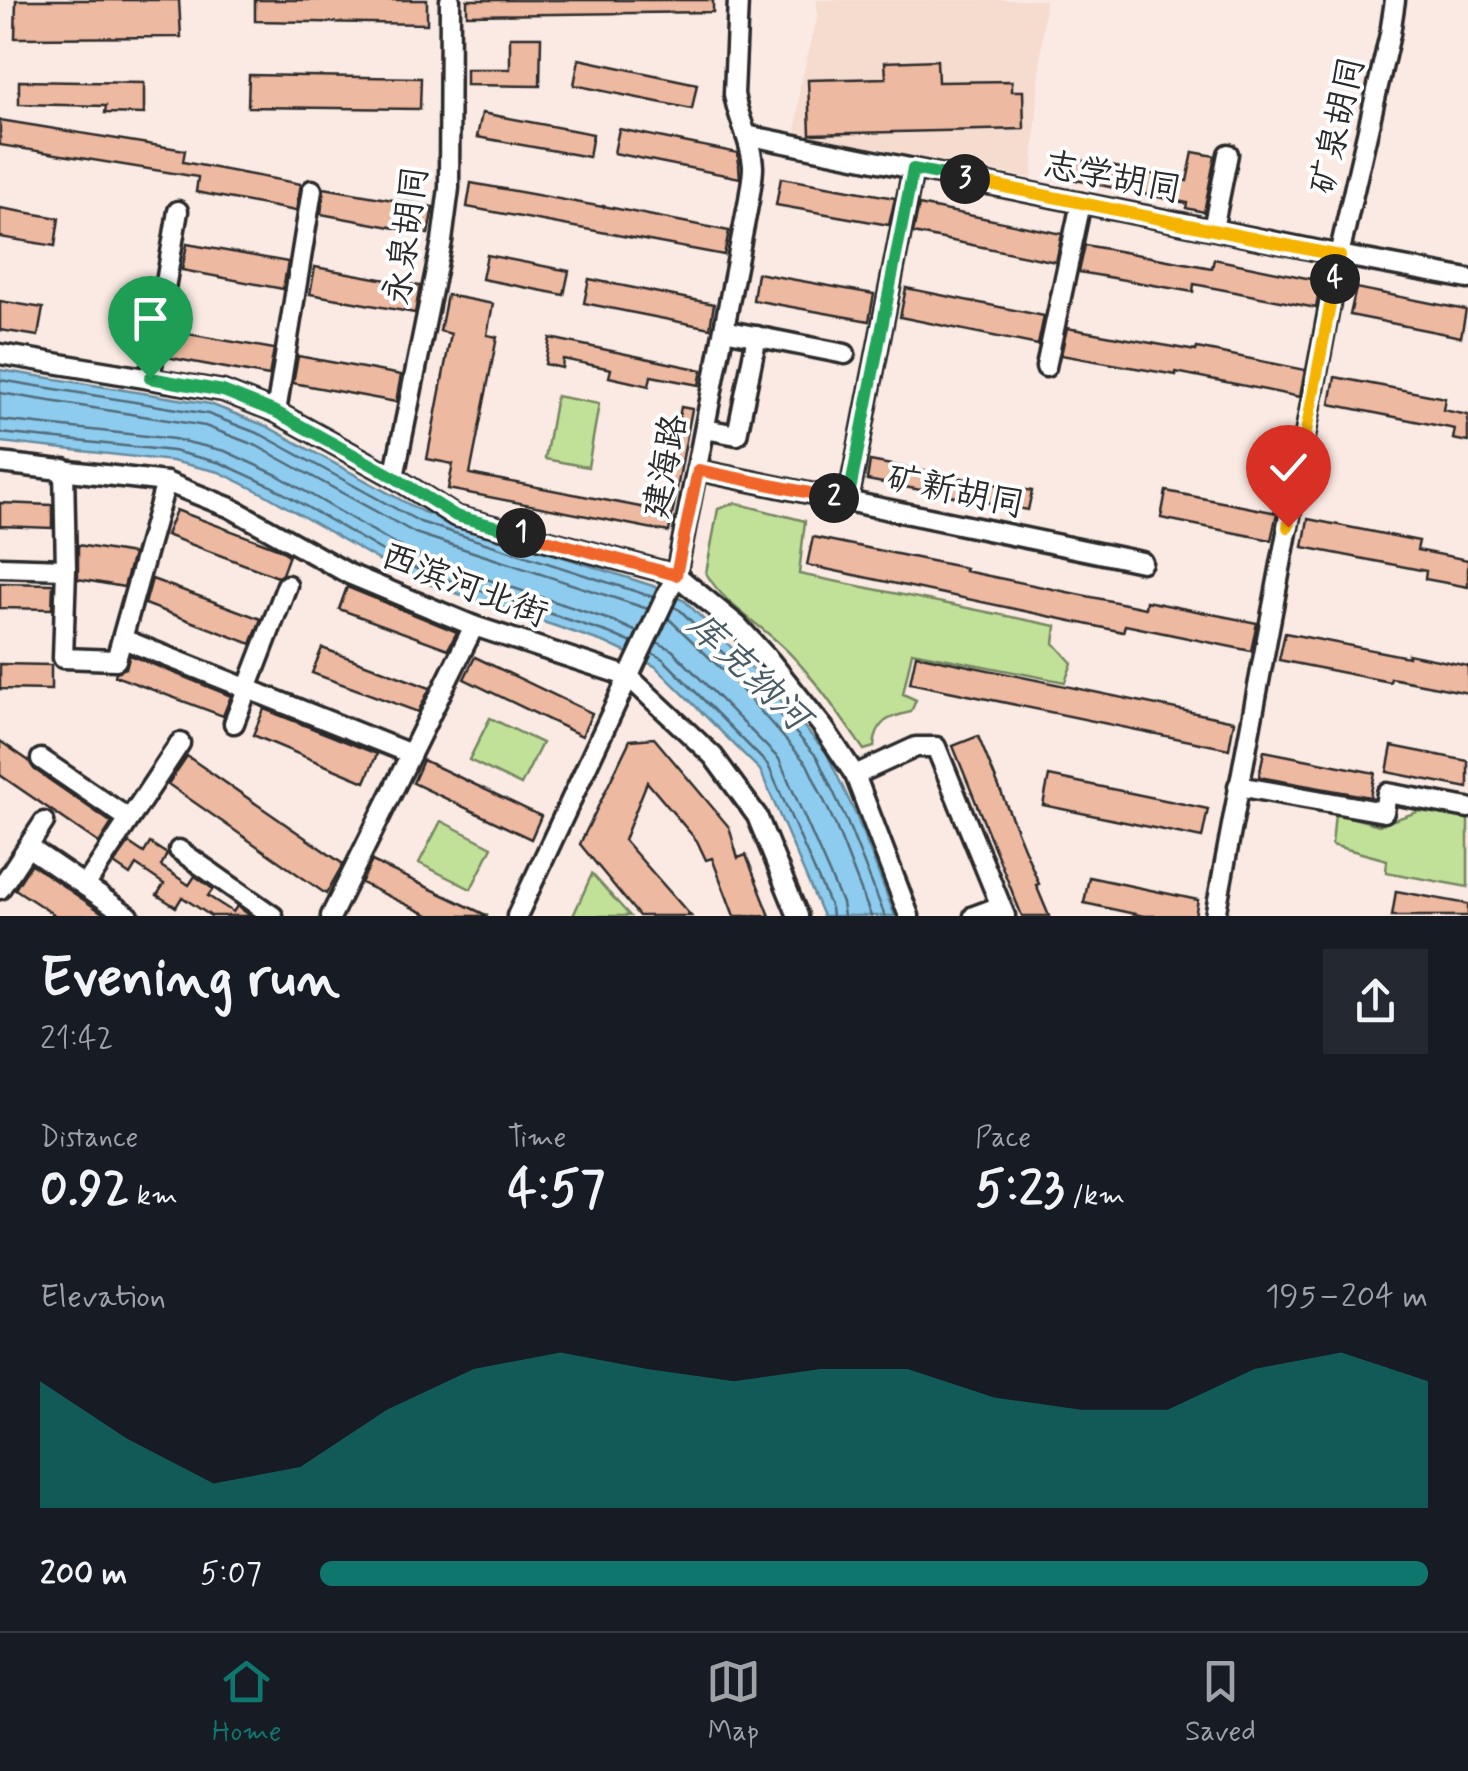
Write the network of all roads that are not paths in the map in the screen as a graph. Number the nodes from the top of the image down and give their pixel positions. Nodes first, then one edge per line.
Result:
1 (450, 0) edge
2 (738, 0) edge
3 (1395, 0) edge
4 (746, 134) junction
5 (1228, 154) dead end
6 (913, 169) junction
7 (312, 190) dead end
8 (1081, 203) junction
9 (178, 211) dead end
10 (1213, 229) junction
11 (1340, 256) junction
12 (1468, 279) edge
13 (724, 330) junction
14 (756, 336) junction
15 (0, 354) edge
16 (845, 354) dead end
17 (1046, 367) dead end
18 (150, 378) junction
19 (276, 412) junction
20 (705, 429) junction
21 (0, 463) edge
22 (64, 469) junction
23 (698, 470) junction
24 (394, 477) junction
25 (166, 482) junction
26 (848, 501) junction
27 (1142, 562) dead end
28 (0, 567) edge
29 (66, 570) junction
30 (676, 575) junction
31 (287, 585) dead end
32 (474, 626) junction
33 (123, 639) junction
34 (631, 672) junction
35 (248, 688) junction
36 (234, 723) dead end
37 (180, 743) dead end
38 (411, 754) junction
39 (41, 759) dead end
40 (855, 775) junction
41 (1238, 786) junction
42 (1468, 808) edge
43 (129, 820) junction
44 (44, 822) dead end
45 (28, 847) junction
46 (178, 850) dead end
47 (85, 886) junction
48 (0, 889) edge
49 (1003, 911) edge
50 (268, 914) edge
51 (129, 916) edge
52 (331, 916) edge
53 (517, 916) edge
54 (798, 916) edge
55 (908, 916) edge
56 (974, 916) edge
57 (1215, 916) edge

1 - 24 street, 永泉胡同
2 - 4 street, 建海路
3 - 11 street, 矿泉胡同
4 - 6 street, 志学胡同
4 - 13 street, 建海路
5 - 10 street
6 - 8 street, 志学胡同
6 - 26 street
7 - 19 street
8 - 10 street, 志学胡同
8 - 17 street
9 - 18 street
10 - 11 street, 志学胡同
11 - 12 street, 志学胡同
11 - 41 street, 矿泉胡同
13 - 14 street
13 - 20 street, 建海路
14 - 16 street
14 - 20 street
15 - 18 street
18 - 19 street
19 - 24 street
20 - 23 street, 建海路
21 - 22 street, 西滨河北街
22 - 25 street, 西滨河北街
22 - 29 street
23 - 26 street, 矿新胡同
23 - 30 street, 建海路
24 - 30 street
25 - 32 street, 西滨河北街
25 - 33 street
26 - 27 street, 矿新胡同
28 - 29 street
29 - 33 street
30 - 34 street, 建海路
30 - 40 street
31 - 35 street
32 - 34 street, 西滨河北街
32 - 38 street
33 - 35 street
34 - 53 street, 建海路
34 - 54 street, 西滨河北街
35 - 36 street
35 - 38 street
37 - 43 street
38 - 52 street
39 - 43 street
40 - 49 street
40 - 55 street
41 - 42 street
41 - 57 street, 矿泉胡同
43 - 47 street
44 - 45 street
45 - 47 street
45 - 48 street
46 - 50 street
47 - 51 street
49 - 56 street

